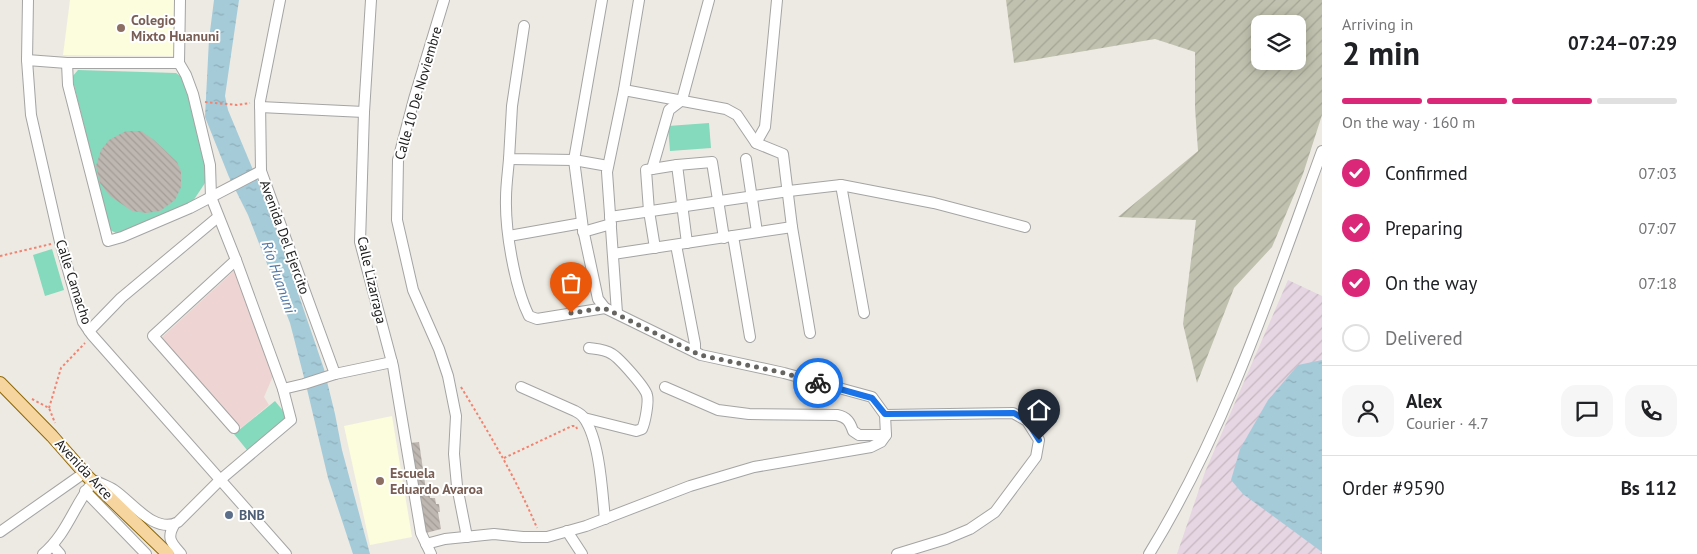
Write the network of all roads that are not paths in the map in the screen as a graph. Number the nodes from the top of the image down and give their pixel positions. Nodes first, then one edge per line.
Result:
1 (28, 0) edge
2 (180, 0) edge
3 (280, 0) edge
4 (371, 0) edge
5 (444, 0) edge
6 (602, 0) edge
7 (639, 0) edge
8 (710, 0) edge
9 (777, 0) edge
10 (524, 26) dead end
11 (27, 60) junction
12 (67, 63) junction
13 (179, 63) junction
14 (624, 90) junction
15 (682, 100) junction
16 (260, 104) junction
17 (364, 112) junction
18 (756, 143) junction
19 (1322, 151) edge
20 (746, 159) dead end
21 (508, 160) junction
22 (574, 160) junction
23 (676, 164) junction
24 (608, 166) junction
25 (652, 169) junction
26 (258, 172) junction
27 (841, 185) junction
28 (789, 191) junction
29 (751, 196) junction
30 (211, 197) junction
31 (718, 201) junction
32 (682, 206) junction
33 (649, 211) junction
34 (218, 217) junction
35 (610, 220) junction
36 (792, 227) junction
37 (1025, 227) dead end
38 (583, 228) junction
39 (757, 232) junction
40 (509, 236) junction
41 (728, 237) junction
42 (681, 244) junction
43 (656, 248) junction
44 (613, 254) junction
45 (236, 260) junction
46 (604, 308) junction
47 (617, 314) junction
48 (864, 314) dead end
49 (810, 332) dead end
50 (90, 333) junction
51 (750, 337) dead end
52 (589, 348) dead end
53 (695, 352) junction
54 (392, 362) junction
55 (332, 375) junction
56 (0, 383) edge
57 (521, 387) dead end
58 (665, 387) dead end
59 (283, 389) junction
60 (885, 414) junction
61 (584, 418) junction
62 (234, 428) dead end
63 (886, 435) junction
64 (220, 480) junction
65 (88, 481) junction
66 (605, 519) junction
67 (174, 525) junction
68 (567, 531) junction
69 (0, 532) edge
70 (467, 537) junction
71 (52, 546) junction
72 (428, 549) edge
73 (43, 554) edge
74 (60, 554) edge
75 (146, 554) edge
76 (168, 554) edge
77 (181, 554) edge
78 (286, 554) edge
79 (582, 554) edge
80 (897, 554) edge
81 (1150, 554) edge

1 - 11 street, Calle Camacho
2 - 13 street
3 - 16 street, Avenida Del Ejercito
4 - 17 street, Calle Lizarraga
5 - 70 street, Calle 10 De Noviembre
6 - 22 street
7 - 14 street
8 - 15 street
9 - 18 street
10 - 21 street
11 - 12 street
11 - 50 street, Calle Camacho
12 - 13 street
12 - 30 street
13 - 30 street
14 - 15 street
14 - 24 street
15 - 18 street
15 - 25 street
16 - 17 street
16 - 26 street, Avenida Del Ejercito
17 - 54 street, Calle Lizarraga
18 - 28 street
19 - 81 street
20 - 29 street
21 - 22 street
21 - 40 street
22 - 24 street
22 - 38 street
23 - 25 street
23 - 31 street
23 - 32 street
24 - 35 street
25 - 33 street
26 - 30 street
26 - 55 street, Avenida Del Ejercito
27 - 28 street
27 - 37 street
27 - 48 street
28 - 29 street
28 - 36 street
29 - 31 street
29 - 39 street
30 - 34 street
31 - 32 street
31 - 41 street
32 - 33 street
32 - 42 street
33 - 35 street
33 - 43 street
34 - 45 street
34 - 50 street
35 - 38 street
35 - 44 street
36 - 39 street
36 - 49 street
38 - 40 street
38 - 46 street
39 - 41 street
40 - 46 street
41 - 42 street
41 - 51 street
42 - 43 street
42 - 53 street
43 - 44 street
44 - 47 street
45 - 59 street
45 - 62 street
46 - 47 street
47 - 53 street
50 - 64 street, Calle Camacho
52 - 61 street
53 - 60 street
54 - 55 street
54 - 72 street, Calle Lizarraga
55 - 59 street
56 - 65 main road, Avenida Arce
57 - 61 street
58 - 63 street
59 - 64 street
60 - 63 street
60 - 80 street
61 - 66 street
63 - 66 street
64 - 67 street
64 - 78 street, Calle Camacho
65 - 67 street
65 - 69 street
65 - 71 street
65 - 75 street
65 - 76 main road, Avenida Arce
66 - 68 street
67 - 77 street
68 - 70 street
68 - 79 street
70 - 72 street
71 - 73 street
71 - 74 street

